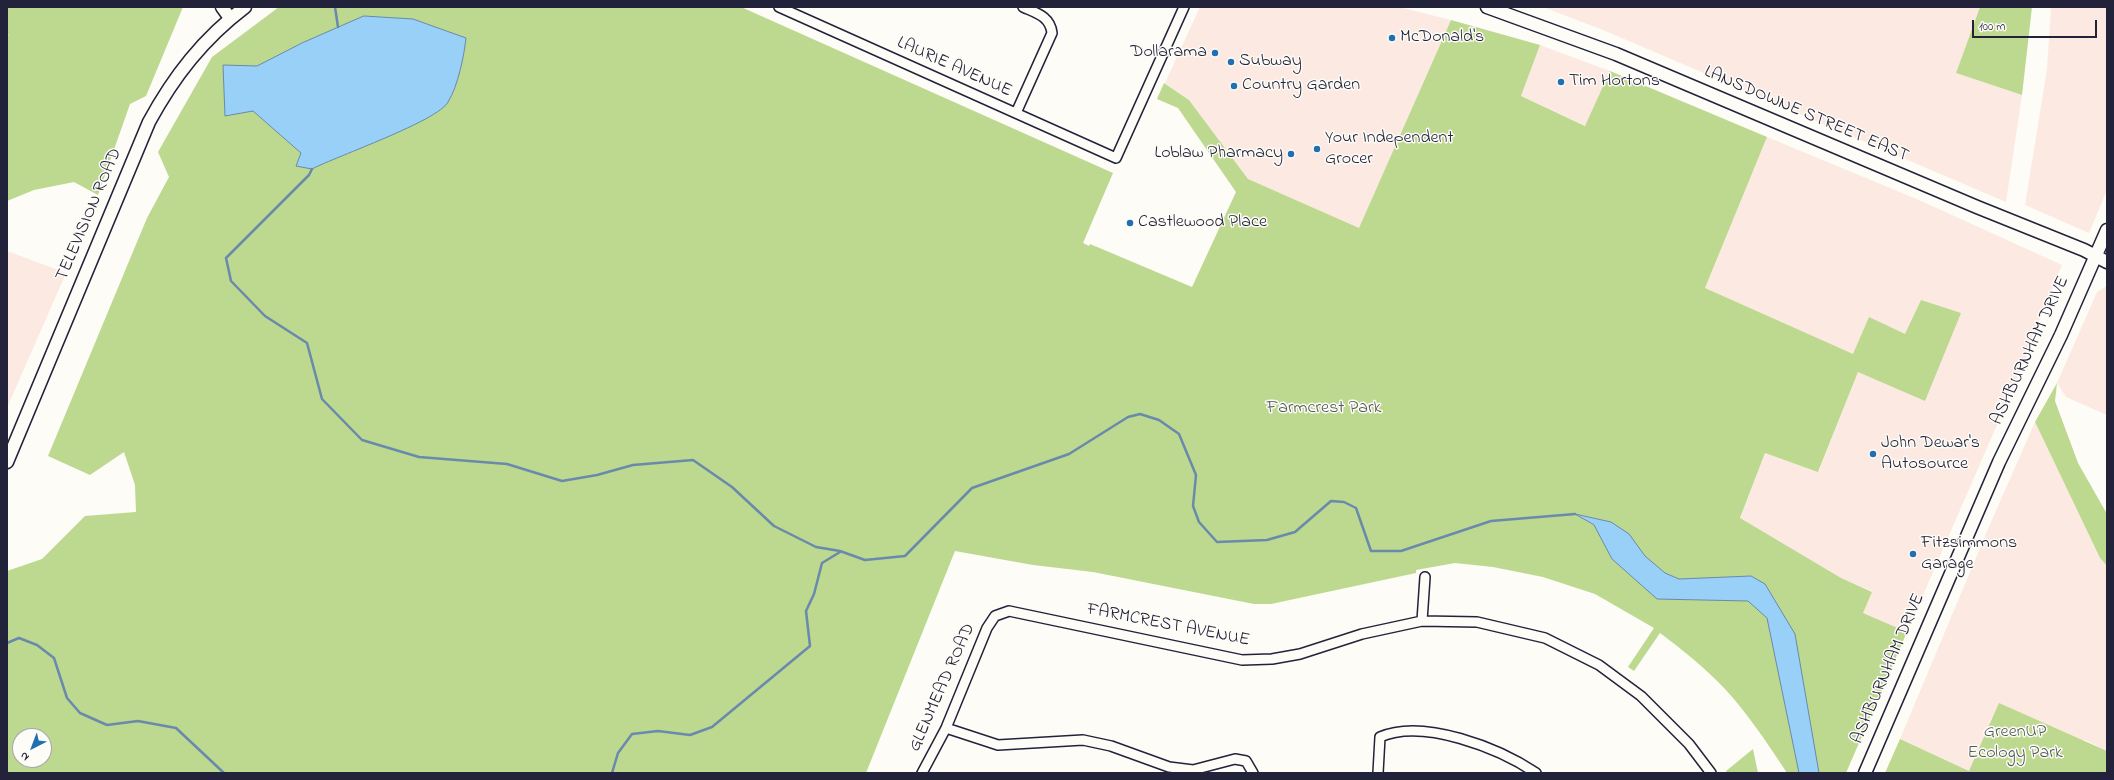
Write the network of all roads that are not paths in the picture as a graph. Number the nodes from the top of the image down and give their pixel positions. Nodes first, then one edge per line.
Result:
1 (222, 7) edge
2 (245, 7) edge
3 (779, 7) edge
4 (1023, 7) edge
5 (1184, 7) edge
6 (1488, 7) edge
7 (230, 18) junction
8 (1016, 113) junction
9 (2107, 230) edge
10 (2102, 259) edge
11 (7, 462) edge
12 (1425, 577) dead end
13 (995, 616) joint
14 (1422, 621) junction
15 (946, 728) junction
16 (922, 773) edge
17 (1253, 773) edge
18 (1378, 773) edge
19 (1536, 773) edge
20 (1712, 773) edge
21 (1865, 773) edge

1 - 7 main road
2 - 7 main road, TELEVISION ROAD
3 - 8 street, LAURIE AVENUE
4 - 8 street
5 - 8 street, LAURIE AVENUE
6 - 10 main road, LANSDOWNE STREET EAST
7 - 11 main road, TELEVISION ROAD
9 - 10 main road, ASHBURNHAM DRIVE
10 - 21 main road, ASHBURNHAM DRIVE
12 - 14 street
13 - 14 street, FARMCREST AVENUE
13 - 15 street, GLENMEAD ROAD
14 - 20 street, FARMCREST AVENUE
15 - 16 street, GLENMEAD ROAD
15 - 17 street
18 - 19 street

